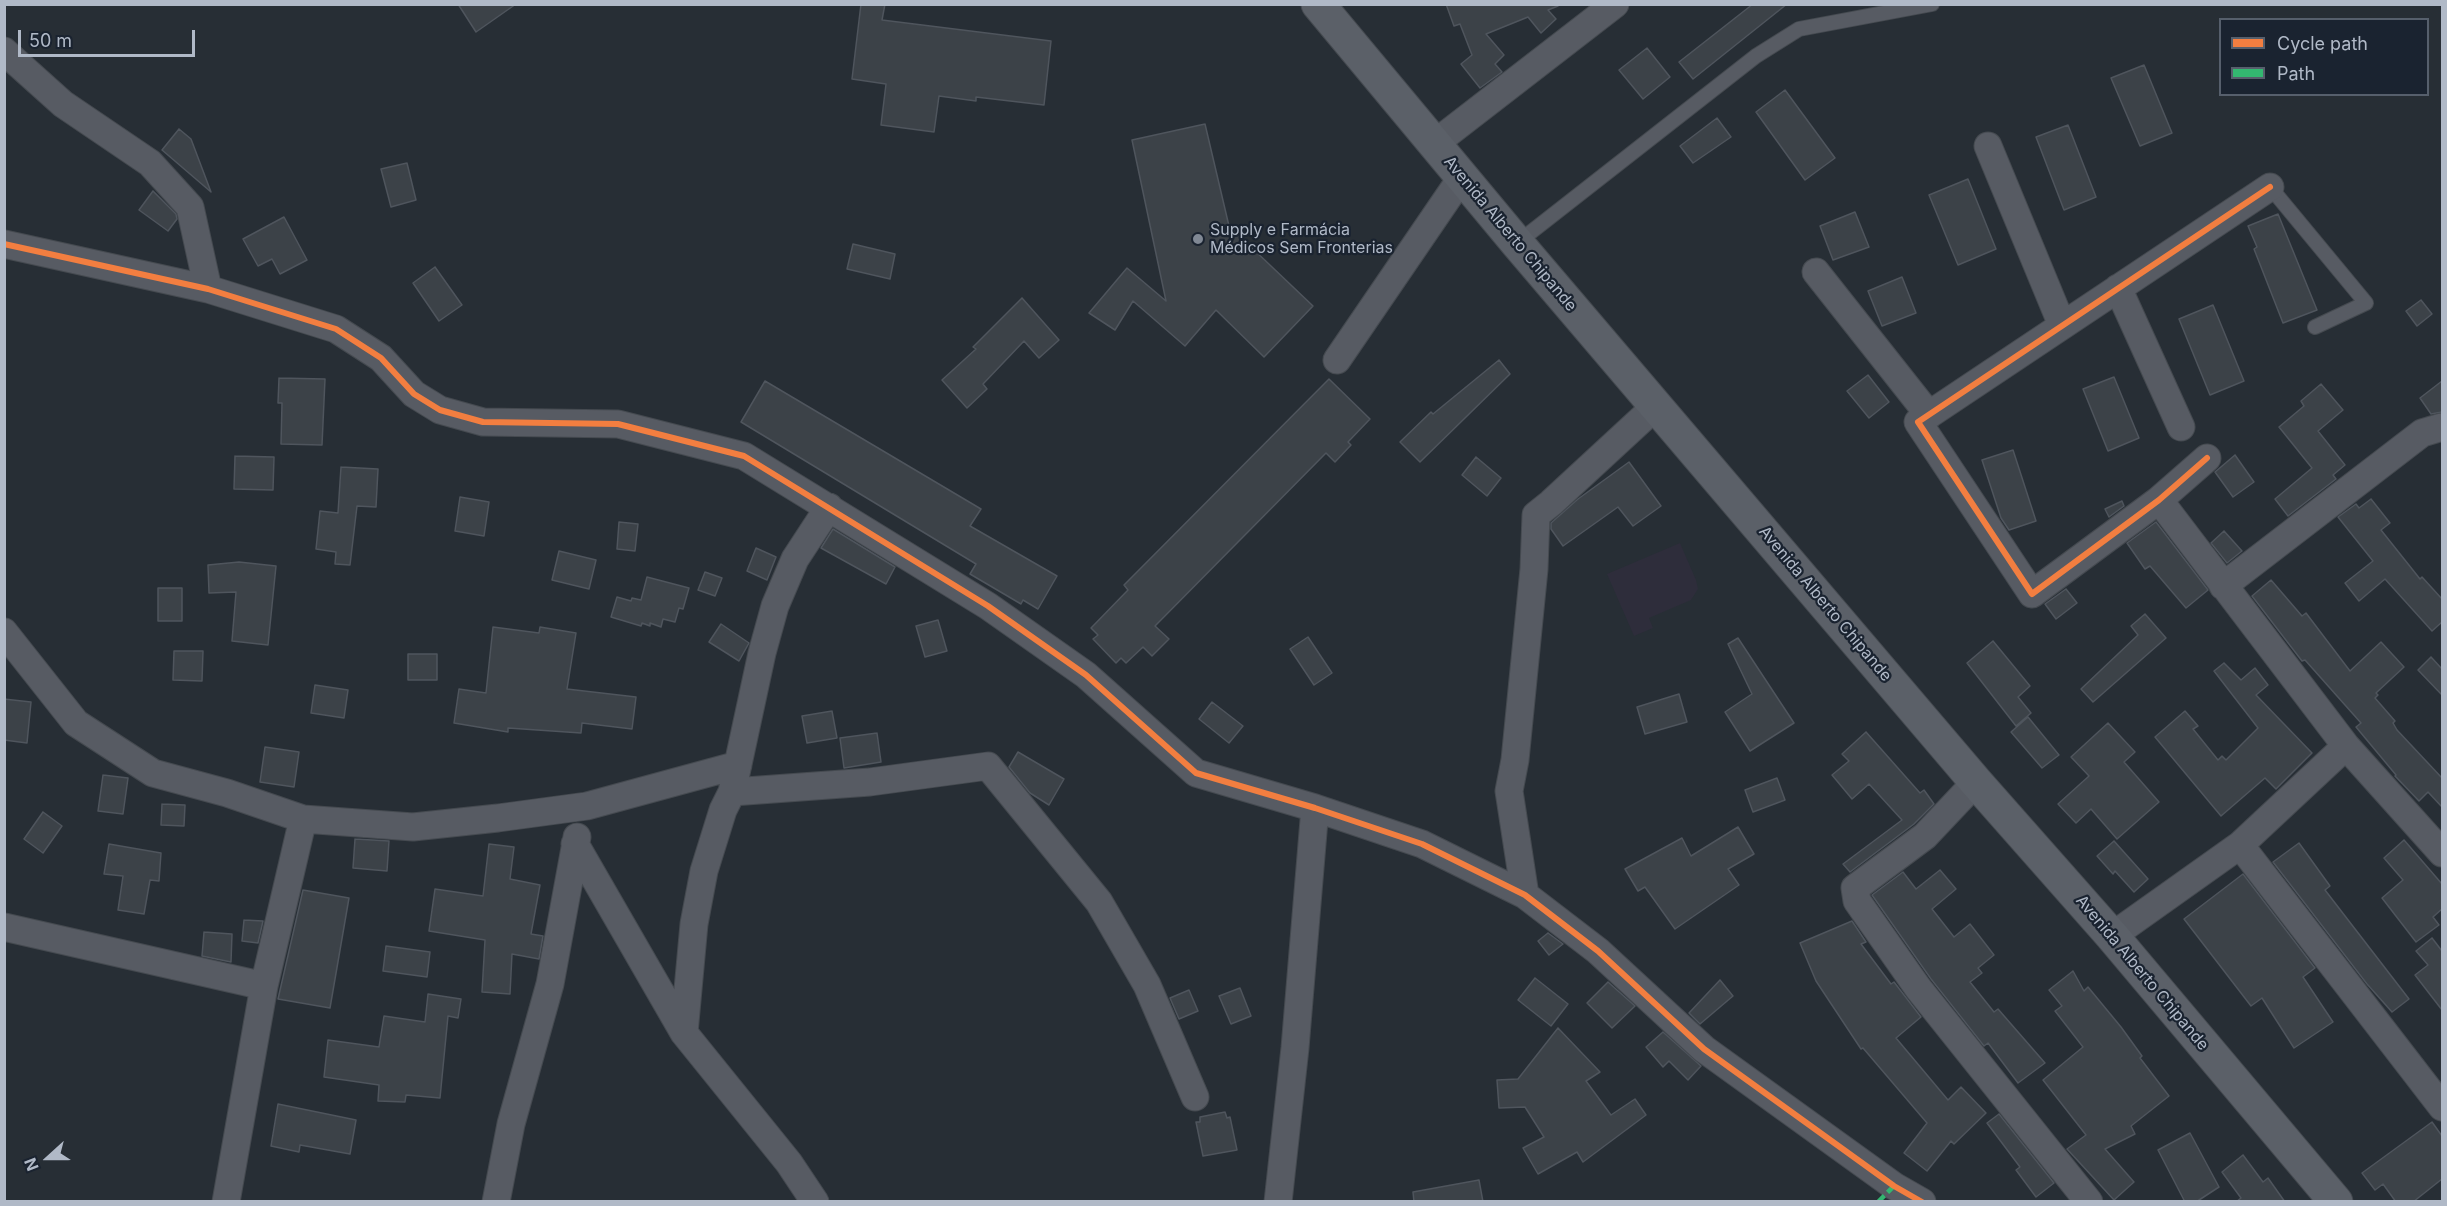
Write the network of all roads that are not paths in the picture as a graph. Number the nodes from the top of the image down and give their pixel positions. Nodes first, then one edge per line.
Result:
1 (1318, 4) edge
2 (1615, 4) edge
3 (1932, 4) edge
4 (4, 51) edge
5 (1434, 144) junction
6 (1988, 146) dead end
7 (1462, 177) junction
8 (2270, 187) joint
9 (1517, 243) junction
10 (4, 244) edge
11 (1816, 272) dead end
12 (2118, 288) junction
13 (208, 289) junction
14 (2062, 325) junction
15 (2315, 327) dead end
16 (1337, 360) dead end
17 (1656, 406) junction
18 (1929, 415) junction
19 (2181, 427) dead end
20 (2442, 427) edge
21 (2206, 458) dead end
22 (2159, 500) junction
23 (829, 507) junction
24 (2223, 586) junction
25 (4, 632) edge
26 (2346, 746) junction
27 (738, 765) junction
28 (1976, 782) junction
29 (732, 792) junction
30 (587, 806) junction
31 (1314, 808) junction
32 (303, 819) junction
33 (575, 844) junction
34 (2240, 845) junction
35 (2442, 853) edge
36 (1525, 895) junction
37 (4, 927) edge
38 (2112, 936) junction
39 (264, 986) junction
40 (684, 1033) junction
41 (1195, 1096) dead end
42 (2442, 1107) edge
43 (2085, 1200) edge
44 (226, 1202) edge
45 (496, 1202) edge
46 (814, 1202) edge
47 (1278, 1202) edge
48 (1922, 1202) edge
49 (2336, 1202) edge

1 - 5 main road, Avenida Alberto Chipande
2 - 5 street
3 - 9 lane
4 - 13 street
5 - 7 main road, Avenida Alberto Chipande
6 - 14 street
7 - 9 main road, Avenida Alberto Chipande
7 - 16 street
8 - 12 street
8 - 15 lane
9 - 17 main road, Avenida Alberto Chipande
10 - 13 street
11 - 18 street
12 - 14 street
12 - 19 street
13 - 23 street
14 - 18 street
17 - 28 main road, Avenida Alberto Chipande
17 - 36 street
18 - 22 street
20 - 24 street
21 - 22 street
22 - 24 street
23 - 27 street
23 - 31 street
24 - 26 street
25 - 32 street
26 - 34 street
26 - 35 street
27 - 29 street
27 - 30 street
28 - 38 main road, Avenida Alberto Chipande
28 - 43 street
29 - 40 street
29 - 41 street
30 - 32 street
30 - 33 street
31 - 36 street
31 - 47 street
32 - 39 street
33 - 40 street
33 - 45 street
34 - 38 street
34 - 42 street
36 - 48 street
37 - 39 street
38 - 49 main road, Avenida Alberto Chipande
39 - 44 street
40 - 46 street

